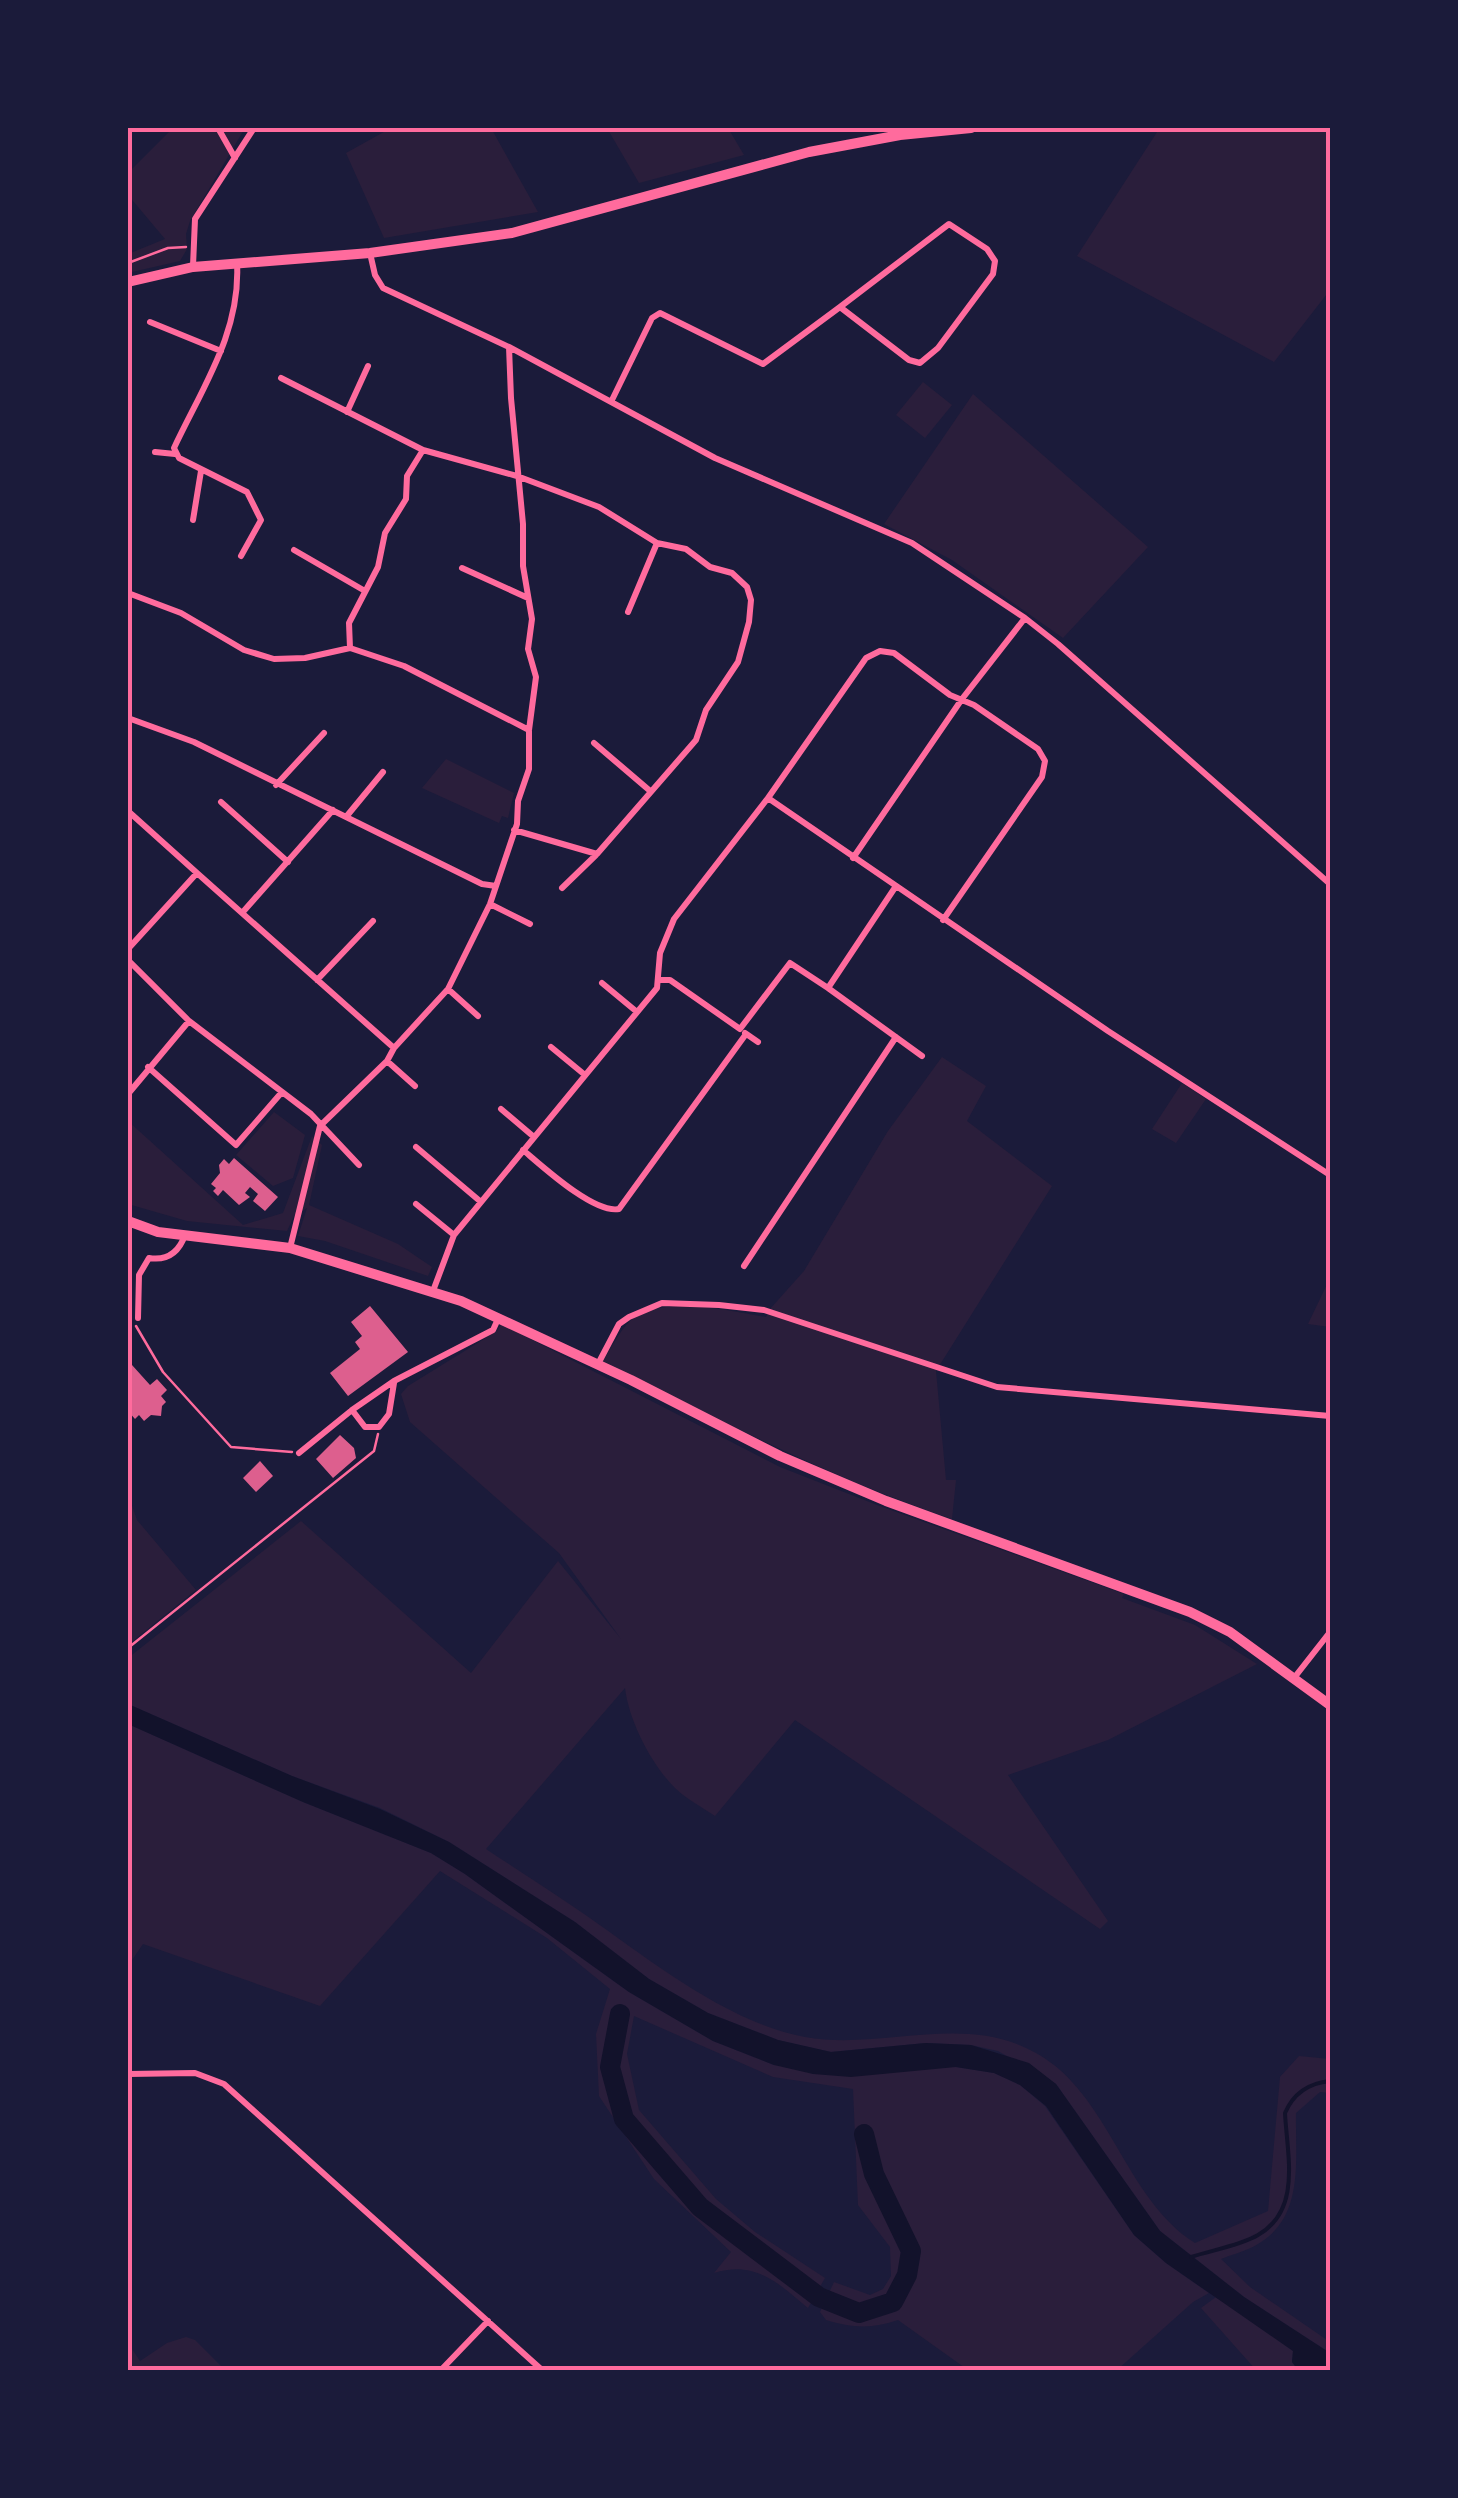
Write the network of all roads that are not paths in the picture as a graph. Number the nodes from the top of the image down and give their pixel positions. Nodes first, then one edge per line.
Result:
1 (218, 128) edge
2 (254, 128) edge
3 (971, 128) edge
4 (236, 159) junction
5 (370, 253) junction
6 (237, 262) junction
7 (193, 267) junction
8 (128, 282) edge
9 (840, 307) junction
10 (150, 322) dead end
11 (510, 346) junction
12 (220, 350) junction
13 (368, 366) dead end
14 (281, 378) dead end
15 (612, 400) junction
16 (347, 412) junction
17 (423, 450) junction
18 (155, 452) dead end
19 (174, 454) junction
20 (202, 471) junction
21 (517, 476) junction
22 (194, 520) dead end
23 (657, 543) junction
24 (294, 550) dead end
25 (241, 556) dead end
26 (462, 568) dead end
27 (365, 591) junction
28 (128, 593) edge
29 (528, 598) junction
30 (628, 612) dead end
31 (1025, 618) junction
32 (350, 648) junction
33 (962, 699) junction
34 (128, 718) edge
35 (529, 730) junction
36 (324, 733) dead end
37 (594, 743) dead end
38 (383, 772) dead end
39 (276, 784) junction
40 (649, 790) junction
41 (768, 798) junction
42 (220, 802) dead end
43 (333, 810) junction
44 (128, 811) edge
45 (346, 817) junction
46 (514, 830) junction
47 (597, 854) junction
48 (854, 858) junction
49 (288, 862) junction
50 (198, 874) junction
51 (1330, 884) edge
52 (496, 886) junction
53 (896, 886) junction
54 (562, 888) dead end
55 (490, 904) junction
56 (242, 913) junction
57 (373, 920) dead end
58 (943, 920) junction
59 (530, 924) dead end
60 (128, 949) edge
61 (128, 960) edge
62 (317, 980) junction
63 (660, 980) junction
64 (602, 983) dead end
65 (828, 988) junction
66 (448, 989) junction
67 (637, 1012) junction
68 (478, 1016) dead end
69 (189, 1020) junction
70 (743, 1031) junction
71 (896, 1037) junction
72 (758, 1042) dead end
73 (552, 1046) dead end
74 (394, 1048) junction
75 (922, 1056) dead end
76 (388, 1061) junction
77 (148, 1068) junction
78 (585, 1075) junction
79 (416, 1086) dead end
80 (282, 1092) junction
81 (128, 1094) edge
82 (500, 1109) dead end
83 (320, 1126) junction
84 (534, 1137) junction
85 (416, 1147) dead end
86 (523, 1150) junction
87 (359, 1166) dead end
88 (1330, 1175) edge
89 (481, 1202) junction
90 (416, 1204) dead end
91 (128, 1221) edge
92 (185, 1235) junction
93 (454, 1235) junction
94 (290, 1248) junction
95 (744, 1266) dead end
96 (432, 1291) junction
97 (138, 1318) road end
98 (499, 1318) junction
99 (598, 1364) junction
100 (394, 1381) junction
101 (352, 1410) junction
102 (1330, 1416) edge
103 (299, 1453) road end
104 (1330, 1632) edge
105 (1293, 1679) junction
106 (1330, 1705) edge
107 (128, 2074) edge
108 (488, 2321) junction
109 (441, 2370) edge
110 (542, 2370) edge

1 - 4 street
2 - 4 street
3 - 5 main road
4 - 7 street
5 - 6 main road
5 - 11 street
6 - 7 main road
6 - 12 street
7 - 8 main road
9 - 9 street
9 - 15 street
10 - 12 street
11 - 15 street
11 - 21 street
12 - 19 street
13 - 16 street
14 - 16 street
15 - 31 street
16 - 17 street
17 - 21 street
17 - 27 street
18 - 19 street
19 - 20 street
20 - 22 street
20 - 25 street
21 - 23 street
21 - 29 street
23 - 30 street
23 - 40 street
24 - 27 street
26 - 29 street
27 - 32 street
28 - 32 street
29 - 35 street
31 - 33 street
31 - 51 street
32 - 35 street
33 - 41 street
33 - 48 street
33 - 58 street
34 - 39 street
35 - 46 street
36 - 39 street
37 - 40 street
38 - 45 street
39 - 43 street
40 - 47 street
41 - 48 street
41 - 63 street
42 - 49 street
43 - 45 street
43 - 49 street
44 - 50 street
45 - 52 street
46 - 47 street
46 - 52 street
47 - 54 street
48 - 53 street
49 - 56 street
50 - 56 street
50 - 60 street
52 - 55 street
53 - 58 street
53 - 65 street
55 - 59 street
55 - 66 street
56 - 62 street
57 - 62 street
58 - 88 street
61 - 69 street
62 - 74 street
63 - 67 street
63 - 70 street
64 - 67 street
65 - 70 street
65 - 71 street
66 - 68 street
66 - 74 street
67 - 78 street
69 - 77 street
69 - 80 street
70 - 72 street
70 - 86 street
71 - 75 street
71 - 95 street
73 - 78 street
74 - 76 street
76 - 79 street
76 - 83 street
77 - 80 street
77 - 81 street
78 - 84 street
80 - 83 street
82 - 84 street
83 - 87 street
83 - 94 street
84 - 86 street
85 - 89 street
86 - 89 street
89 - 93 street
90 - 93 street
91 - 92 main road
92 - 94 main road
92 - 97 street
93 - 96 street
94 - 96 main road
96 - 98 main road
98 - 99 main road
98 - 100 street
99 - 102 street
99 - 105 main road
100 - 101 street
100 - 101 street
101 - 103 street
104 - 105 street
105 - 106 main road
107 - 108 street
108 - 109 street
108 - 110 street

